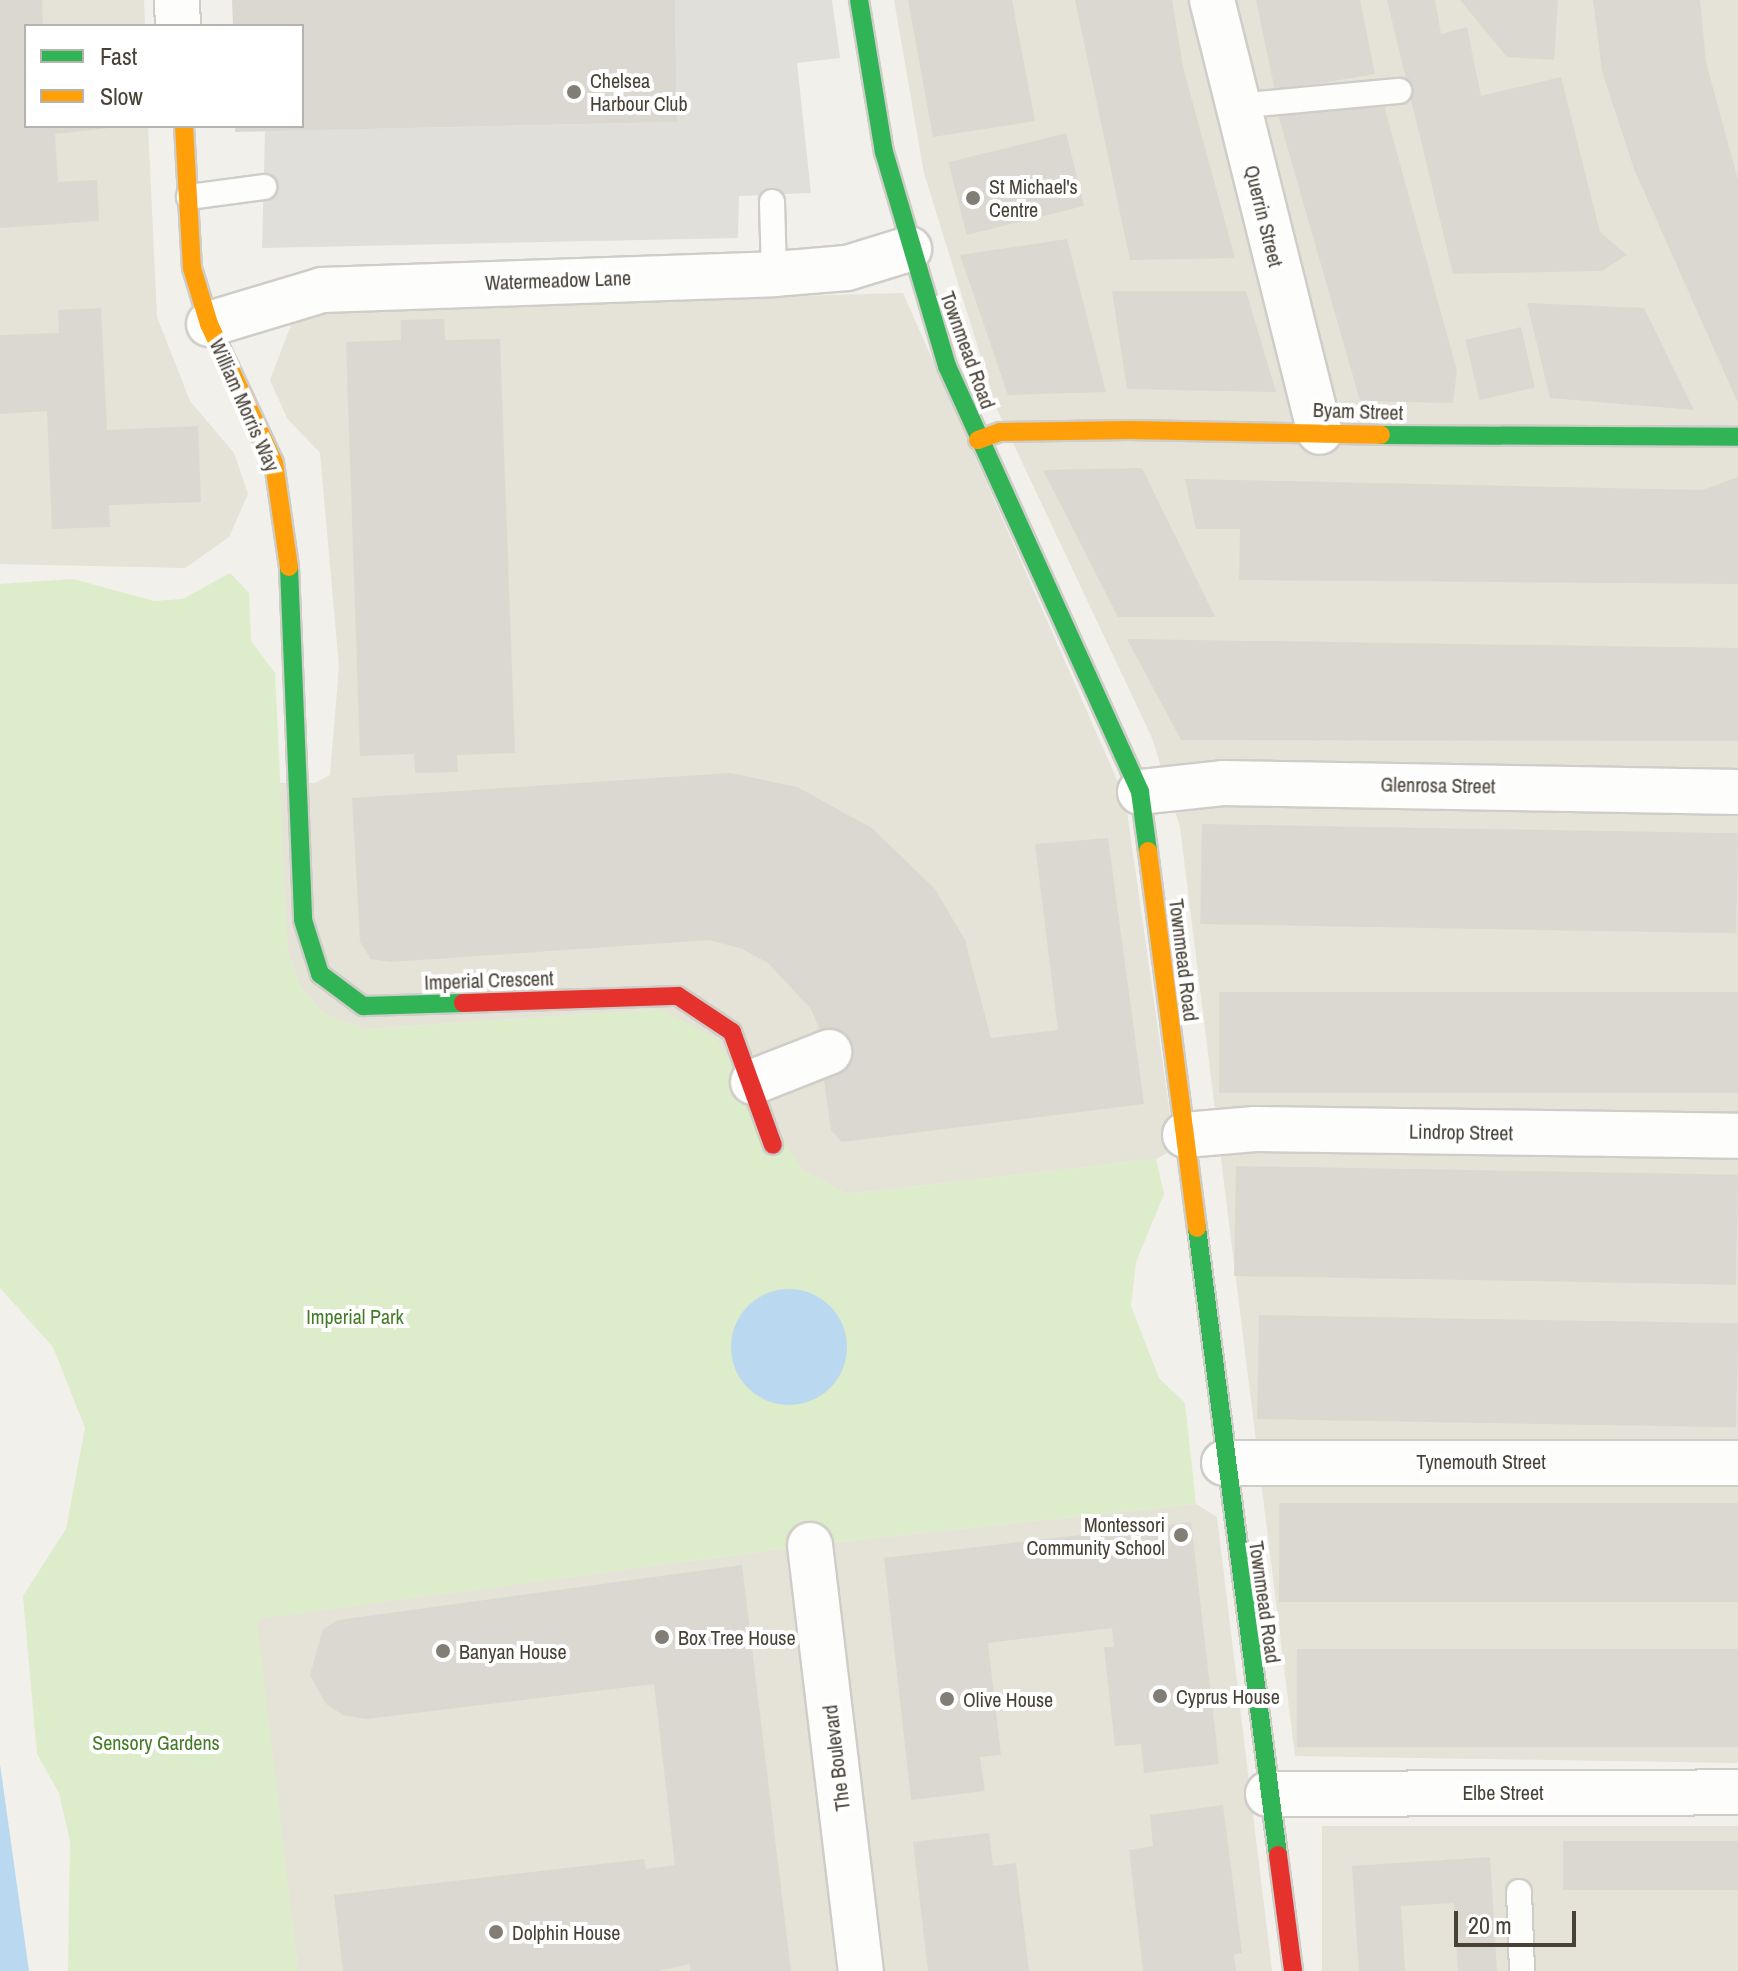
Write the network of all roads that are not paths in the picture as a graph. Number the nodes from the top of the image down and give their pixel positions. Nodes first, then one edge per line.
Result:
1 (177, 0) edge
2 (859, 0) edge
3 (1212, 0) edge
4 (178, 24) edge
5 (1399, 91) dead end
6 (1236, 106) junction
7 (184, 128) edge
8 (264, 187) dead end
9 (189, 197) junction
10 (772, 202) dead end
11 (909, 249) junction
12 (774, 274) junction
13 (209, 324) junction
14 (1320, 432) junction
15 (1738, 437) edge
16 (978, 440) junction
17 (299, 783) joint
18 (1140, 792) junction
19 (1738, 792) edge
20 (829, 1052) dead end
21 (753, 1082) junction
22 (1185, 1135) junction
23 (1738, 1136) edge
24 (773, 1145) dead end
25 (1224, 1463) junction
26 (1738, 1463) edge
27 (810, 1545) dead end
28 (1738, 1792) edge
29 (1268, 1794) junction
30 (1519, 1892) dead end
31 (861, 1971) edge
32 (1293, 1971) edge
33 (1522, 1971) edge

1 - 4 street
2 - 11 street, Townmead Road
3 - 6 street, Querrin Street
5 - 6 lane
6 - 14 street, Querrin Street
7 - 9 street, William Morris Way
8 - 9 lane
9 - 13 street, William Morris Way
10 - 12 lane
11 - 12 street, Watermeadow Lane
11 - 16 street, Townmead Road
12 - 13 street, Watermeadow Lane
13 - 17 street, William Morris Way
14 - 15 street, Byam Street
14 - 16 street, Byam Street
16 - 18 street, Townmead Road
17 - 21 street, Imperial Crescent
18 - 19 street, Glenrosa Street
18 - 22 street, Townmead Road
20 - 21 street
21 - 24 street, Imperial Crescent
22 - 23 street, Lindrop Street
22 - 25 street, Townmead Road
25 - 26 street, Tynemouth Street
25 - 29 street, Townmead Road
27 - 31 street, The Boulevard
28 - 29 street, Elbe Street
29 - 32 street, Townmead Road
30 - 33 lane

